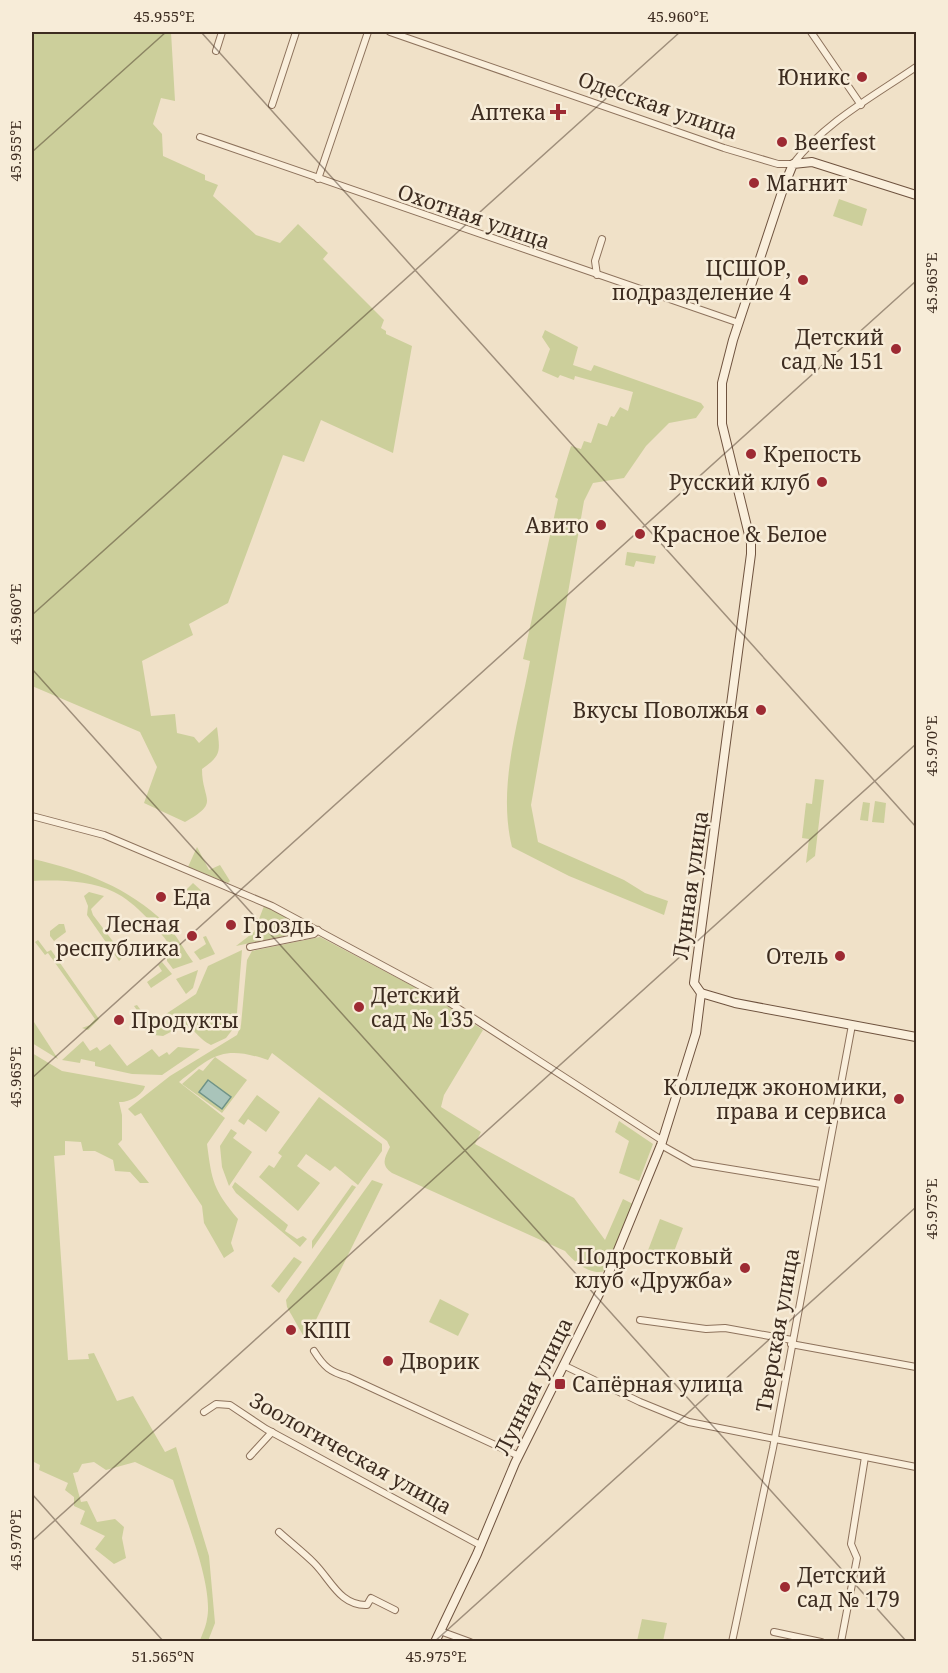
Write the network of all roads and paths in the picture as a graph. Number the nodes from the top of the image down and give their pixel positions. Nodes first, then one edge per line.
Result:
1 (222, 32) edge
2 (296, 32) edge
3 (368, 32) edge
4 (390, 32) edge
5 (811, 32) edge
6 (216, 51) dead end
7 (916, 67) edge
8 (272, 105) dead end
9 (861, 105) junction
10 (200, 137) dead end
11 (793, 164) junction
12 (318, 179) junction
13 (916, 195) edge
14 (602, 239) dead end
15 (597, 275) junction
16 (739, 323) junction
17 (32, 816) edge
18 (318, 930) junction
19 (250, 947) dead end
20 (701, 993) junction
21 (852, 1025) junction
22 (916, 1037) edge
23 (662, 1143) junction
24 (821, 1184) junction
25 (640, 1320) dead end
26 (791, 1342) junction
27 (314, 1351) dead end
28 (563, 1365) junction
29 (916, 1367) edge
30 (204, 1412) dead end
31 (272, 1432) junction
32 (774, 1439) junction
33 (250, 1456) dead end
34 (519, 1456) junction
35 (865, 1457) junction
36 (916, 1467) edge
37 (279, 1532) dead end
38 (480, 1545) junction
39 (395, 1610) dead end
40 (440, 1631) junction
41 (774, 1632) dead end
42 (435, 1641) edge
43 (470, 1641) edge
44 (732, 1641) edge
45 (821, 1641) edge
46 (841, 1641) edge

1 - 6 street
2 - 8 street
3 - 12 street
4 - 11 street, Одесская улица
5 - 9 street
7 - 9 street
9 - 11 street
10 - 12 street, Охотная улица
11 - 13 street, Одесская улица
11 - 16 street, Лунная улица
12 - 15 street, Охотная улица
14 - 15 street
15 - 16 street, Охотная улица
16 - 20 street, Лунная улица
17 - 18 street
18 - 19 street
18 - 23 street
20 - 21 street
20 - 23 street, Лунная улица
21 - 22 street
21 - 24 street, Тверская улица
23 - 24 street
23 - 28 street, Лунная улица
24 - 26 street, Тверская улица
25 - 26 street
26 - 29 street
26 - 32 street, Тверская улица
27 - 34 street
28 - 32 street
28 - 34 street, Лунная улица
30 - 31 street, Зоологическая улица
31 - 33 street
31 - 38 street, Зоологическая улица
32 - 35 street
32 - 44 street, Тверская улица
34 - 38 street, Лунная улица
35 - 36 street
35 - 46 street
37 - 39 street
38 - 40 street, Лунная улица
40 - 42 street, Лунная улица
40 - 43 street
41 - 45 street

